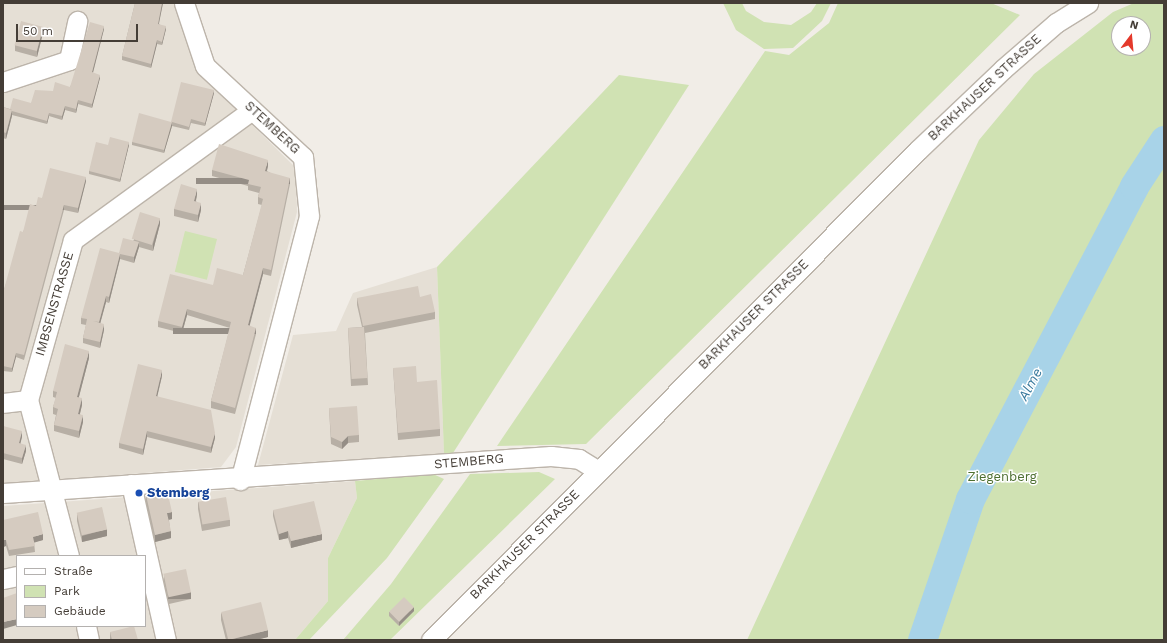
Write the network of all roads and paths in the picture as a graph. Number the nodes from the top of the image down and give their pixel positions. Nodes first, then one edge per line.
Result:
1 (184, 3) edge
2 (1088, 3) edge
3 (77, 21) dead end
4 (3, 82) edge
5 (252, 110) junction
6 (28, 400) junction
7 (3, 403) edge
8 (598, 471) junction
9 (240, 480) junction
10 (131, 484) junction
11 (53, 489) junction
12 (3, 493) edge
13 (69, 555) edge
14 (16, 576) edge
15 (3, 579) edge
16 (86, 627) edge
17 (89, 640) edge
18 (166, 640) edge
19 (431, 640) edge

1 - 5 street, STEMBERG
2 - 8 street, BARKHAUSER STRASSE
3 - 4 street
5 - 6 street, IMBSENSTRASSE
5 - 9 street, STEMBERG
6 - 7 street
6 - 11 street
8 - 9 street, STEMBERG
8 - 19 street, BARKHAUSER STRASSE
9 - 10 street, STEMBERG
10 - 11 street, STEMBERG
10 - 18 street
11 - 12 street, STEMBERG
11 - 13 street
14 - 15 street
16 - 17 street

